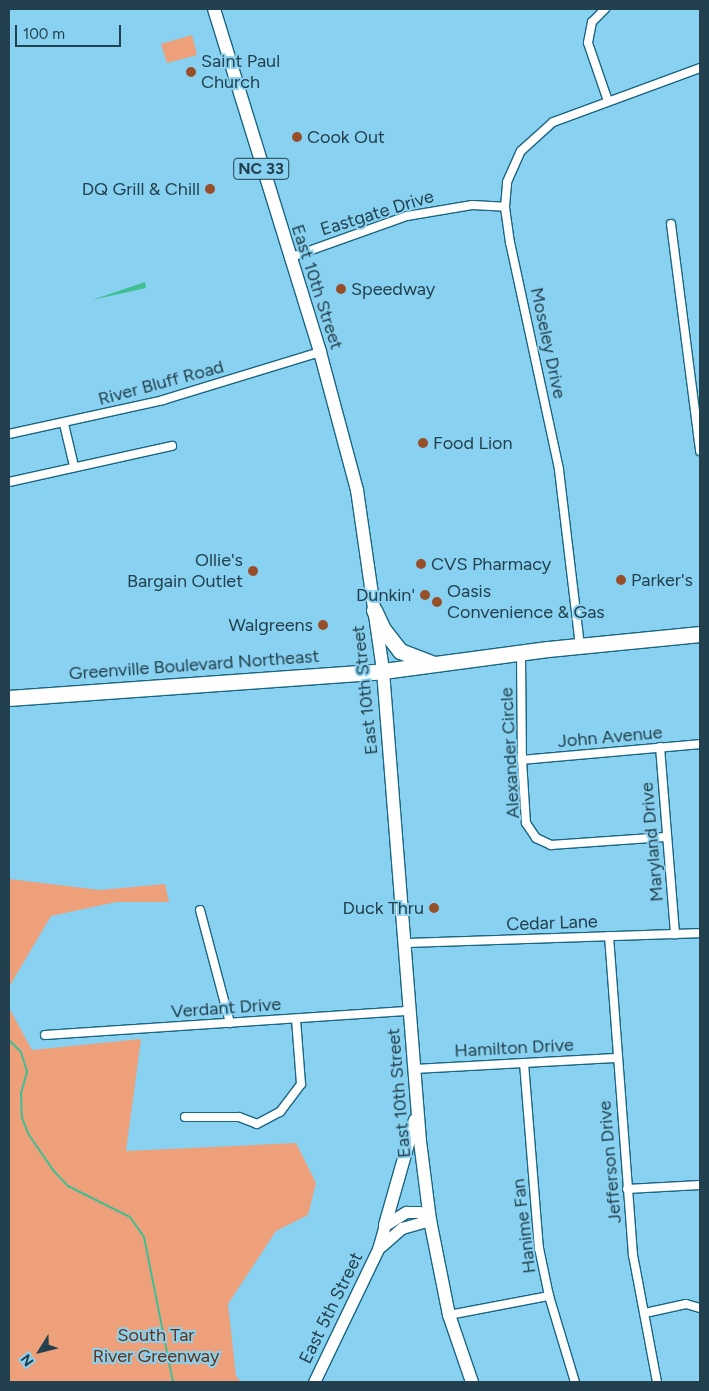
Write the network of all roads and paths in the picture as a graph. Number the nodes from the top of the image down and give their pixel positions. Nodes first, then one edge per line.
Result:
1 (216, 9) edge
2 (605, 9) edge
3 (700, 68) edge
4 (608, 101) junction
5 (505, 207) junction
6 (671, 224) dead end
7 (289, 258) junction
8 (320, 352) junction
9 (64, 424) junction
10 (9, 434) edge
11 (172, 446) dead end
12 (700, 451) edge
13 (74, 466) junction
14 (9, 482) edge
15 (374, 610) junction
16 (700, 634) edge
17 (580, 646) junction
18 (521, 653) junction
19 (435, 664) junction
20 (383, 671) junction
21 (9, 698) edge
22 (700, 744) edge
23 (660, 747) junction
24 (522, 760) junction
25 (666, 837) junction
26 (200, 910) dead end
27 (700, 933) edge
28 (675, 934) junction
29 (609, 936) junction
30 (404, 943) junction
31 (409, 1011) junction
32 (296, 1018) junction
33 (230, 1023) junction
34 (46, 1035) dead end
35 (616, 1058) junction
36 (524, 1062) junction
37 (414, 1069) junction
38 (418, 1113) junction
39 (185, 1116) dead end
40 (700, 1185) edge
41 (627, 1189) junction
42 (430, 1220) junction
43 (385, 1225) junction
44 (378, 1249) junction
45 (549, 1296) junction
46 (700, 1308) edge
47 (645, 1313) junction
48 (449, 1315) junction
49 (314, 1382) edge
50 (472, 1382) edge
51 (575, 1382) edge
52 (657, 1382) edge

1 - 7 main road, East 10th Street / NC 33
2 - 4 street
3 - 4 street, Moseley Drive
4 - 5 street, Moseley Drive
5 - 7 street, Eastgate Drive
5 - 17 street, Moseley Drive
6 - 12 street
7 - 8 main road, East 10th Street / NC 33
8 - 9 street, River Bluff Road
8 - 15 main road, East 10th Street / NC 33
9 - 10 street, River Bluff Road
9 - 13 street
11 - 13 street
13 - 14 street
15 - 19 highway
15 - 20 main road, East 10th Street / NC 33
16 - 17 highway, Greenville Boulevard Northeast
17 - 18 highway, Greenville Boulevard Northeast
18 - 19 highway, Greenville Boulevard Northeast
18 - 24 street, Alexander Circle
19 - 20 highway, Greenville Boulevard Northeast
20 - 21 highway, Greenville Boulevard Northeast
20 - 30 main road, East 10th Street
22 - 23 street, John Avenue
23 - 24 street, John Avenue
23 - 25 street, Maryland Drive
24 - 25 street, Alexander Circle
25 - 28 street, Maryland Drive
26 - 33 street
27 - 28 street, Cedar Lane
28 - 29 street, Cedar Lane
29 - 30 street, Cedar Lane
29 - 35 street, Jefferson Drive
30 - 31 main road, East 10th Street
31 - 32 street, Verdant Drive
31 - 37 main road, East 10th Street
32 - 33 street, Verdant Drive
32 - 39 street
33 - 34 street, Verdant Drive
35 - 36 street, Hamilton Drive
35 - 41 street, Jefferson Drive
36 - 37 street, Hamilton Drive
36 - 45 street, Hanime Fan
37 - 38 main road, East 10th Street
38 - 42 main road, East 10th Street
38 - 43 main road
40 - 41 street
41 - 47 street, Jefferson Drive
42 - 43 main road
42 - 44 main road, East 5th Street
42 - 48 main road, East 10th Street
43 - 44 main road, East 5th Street
44 - 49 main road, East 5th Street
45 - 48 street
45 - 51 street, Hanime Fan
46 - 47 street
47 - 52 street, Jefferson Drive
48 - 50 main road, East 10th Street

